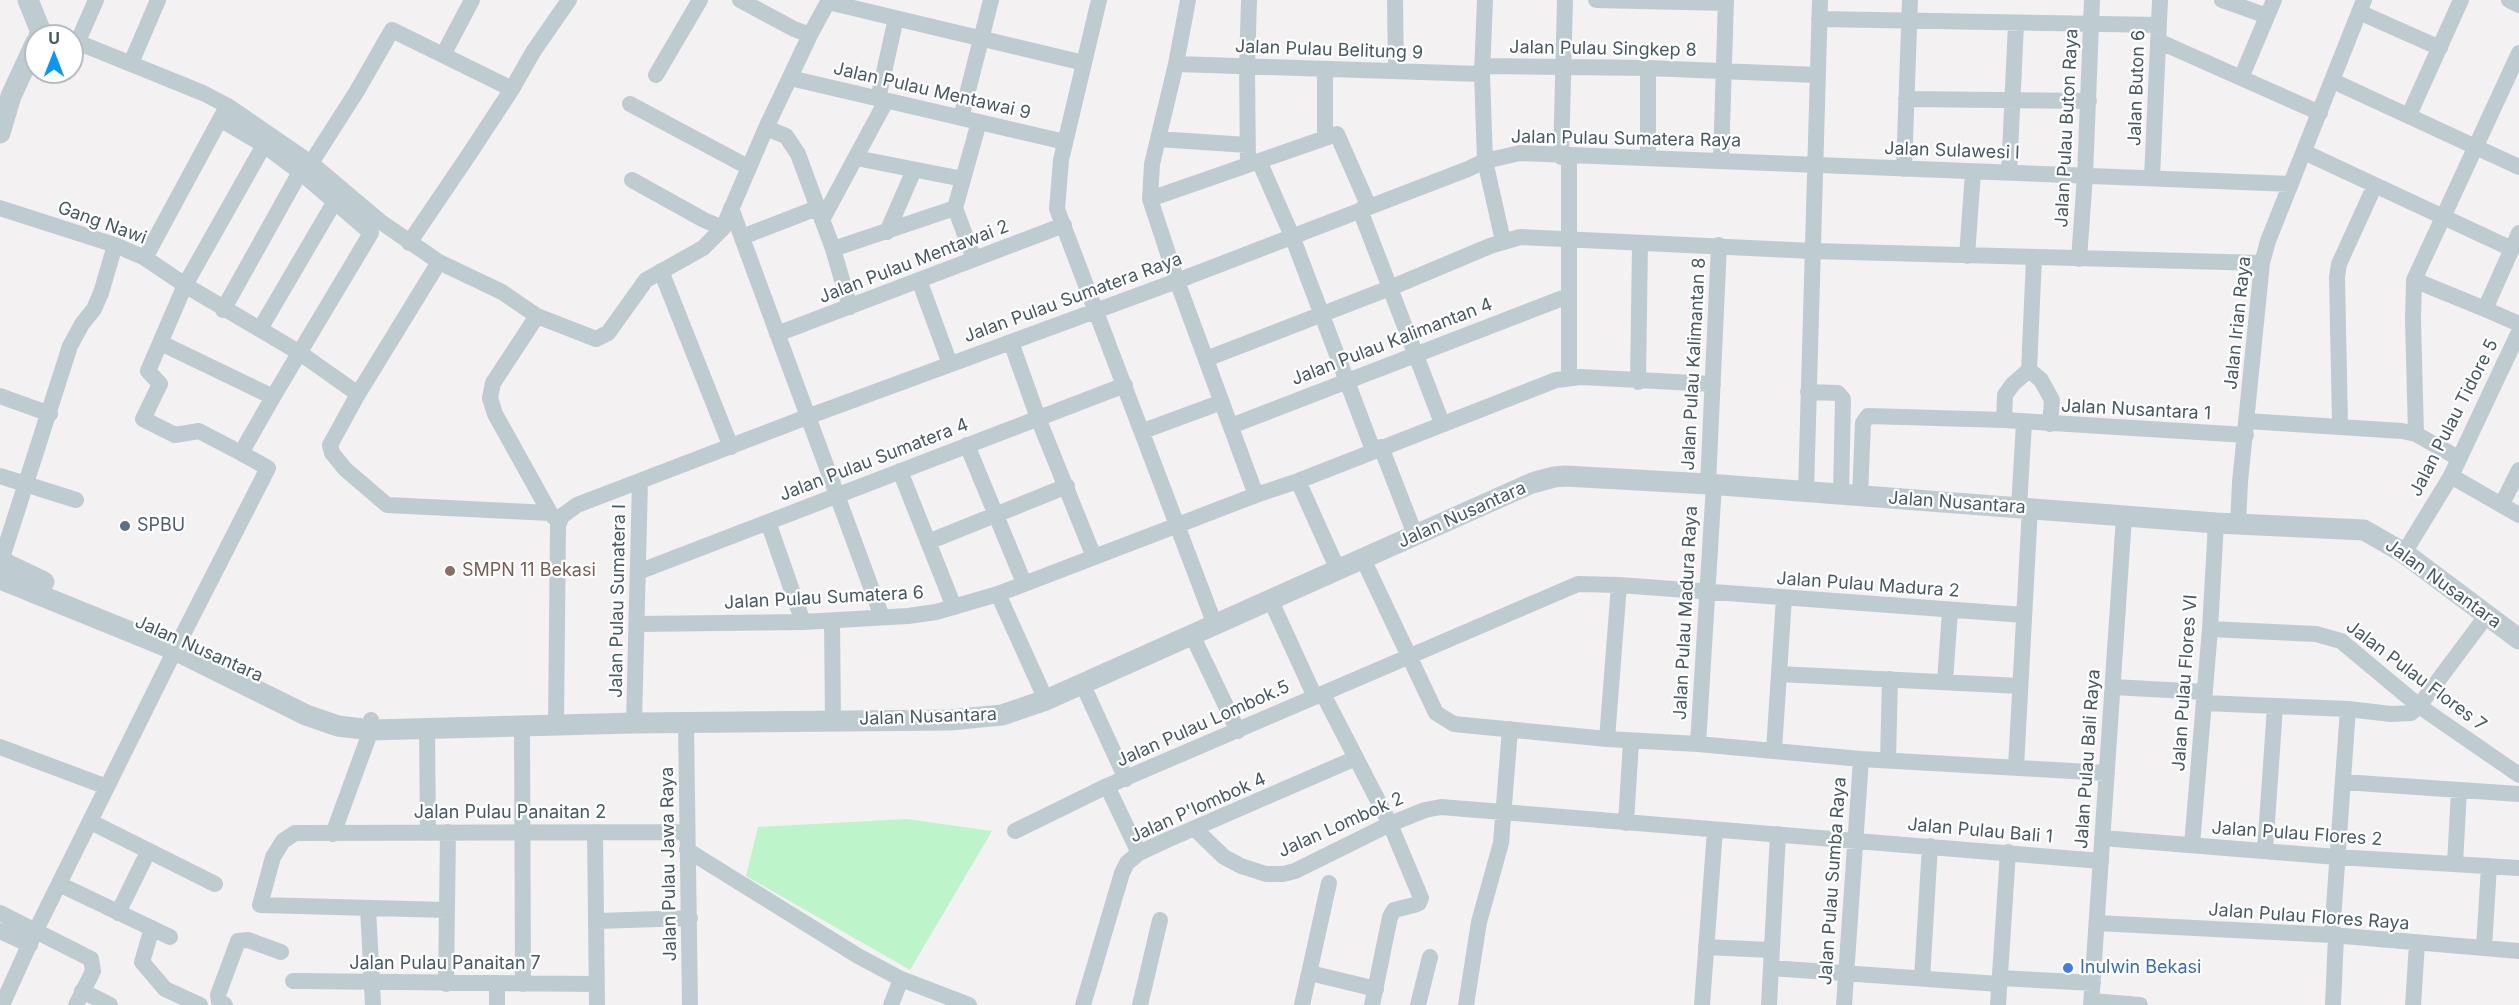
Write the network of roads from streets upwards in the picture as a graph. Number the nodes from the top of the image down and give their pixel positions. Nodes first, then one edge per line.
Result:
1 (28, 0) edge
2 (96, 0) edge
3 (158, 0) edge
4 (472, 0) edge
5 (569, 0) edge
6 (700, 0) edge
7 (740, 0) edge
8 (991, 0) edge
9 (1099, 0) edge
10 (1188, 0) edge
11 (1250, 0) edge
12 (1395, 0) edge
13 (1485, 0) edge
14 (1565, 0) edge
15 (1596, 0) edge
16 (1820, 0) edge
17 (1910, 0) edge
18 (2092, 0) edge
19 (2160, 0) edge
20 (2222, 0) edge
21 (2274, 0) edge
22 (2461, 0) edge
23 (829, 1) edge
24 (1726, 2) edge
25 (2361, 6) edge
26 (2267, 16) junction
27 (896, 18) junction
28 (1819, 19) junction
29 (1909, 22) junction
30 (38, 24) edge
31 (83, 24) edge
32 (2016, 24) junction
33 (2092, 25) junction
34 (2158, 33) junction
35 (810, 35) junction
36 (982, 38) junction
37 (84, 44) edge
38 (2440, 48) junction
39 (2519, 52) edge
40 (443, 55) junction
41 (131, 63) junction
42 (1084, 63) junction
43 (1176, 64) junction
44 (1562, 67) junction
45 (1247, 68) junction
46 (1648, 68) junction
47 (1325, 69) junction
48 (1482, 70) junction
49 (1396, 71) junction
50 (24, 72) edge
51 (1724, 72) junction
52 (656, 75) dead end
53 (1817, 75) junction
54 (790, 78) junction
55 (2241, 78) junction
56 (2333, 81) junction
57 (2513, 83) edge
58 (512, 89) junction
59 (1906, 99) junction
60 (882, 100) junction
61 (2012, 100) junction
62 (2089, 101) junction
63 (630, 104) dead end
64 (224, 113) junction
65 (2320, 113) junction
66 (2409, 115) junction
67 (961, 118) junction
68 (979, 122) junction
69 (766, 128) junction
70 (0, 133) edge
71 (1331, 136) junction
72 (1158, 139) junction
73 (1065, 142) junction
74 (264, 145) junction
75 (1247, 145) junction
76 (2475, 147) junction
77 (2304, 152) junction
78 (1565, 157) junction
79 (856, 158) junction
80 (1648, 159) junction
81 (1720, 160) junction
82 (1485, 161) junction
83 (1253, 163) junction
84 (1817, 166) junction
85 (305, 167) junction
86 (748, 167) junction
87 (2519, 167) edge
88 (1904, 169) junction
89 (915, 170) junction
90 (1972, 172) junction
91 (2009, 173) junction
92 (2085, 176) junction
93 (2152, 178) junction
94 (963, 179) junction
95 (632, 180) dead end
96 (2291, 184) junction
97 (2375, 185) junction
98 (1150, 199) junction
99 (335, 201) junction
100 (0, 208) edge
101 (731, 208) junction
102 (955, 208) junction
103 (1365, 208) junction
104 (820, 214) junction
105 (2444, 216) junction
106 (1064, 225) junction
107 (723, 228) junction
108 (887, 232) junction
109 (1292, 236) junction
110 (742, 237) junction
111 (1570, 239) junction
112 (1503, 241) junction
113 (2516, 241) edge
114 (409, 243) junction
115 (1640, 243) junction
116 (115, 245) junction
117 (1719, 245) junction
118 (833, 249) junction
119 (1812, 251) junction
120 (1967, 256) junction
121 (145, 258) junction
122 (2034, 258) junction
123 (974, 259) junction
124 (2079, 259) junction
125 (439, 262) junction
126 (2262, 262) junction
127 (661, 271) junction
128 (2414, 279) junction
129 (919, 280) junction
130 (1177, 281) junction
131 (187, 287) junction
132 (1390, 288) junction
133 (1568, 296) junction
134 (850, 307) junction
135 (2485, 309) junction
136 (223, 310) junction
137 (1096, 310) junction
138 (1320, 314) junction
139 (537, 316) junction
140 (2519, 324) edge
141 (260, 329) junction
142 (2519, 332) edge
143 (777, 334) junction
144 (1011, 342) junction
145 (161, 343) junction
146 (300, 353) junction
147 (1415, 355) junction
148 (1206, 359) junction
149 (950, 364) junction
150 (2029, 370) junction
151 (1569, 377) junction
152 (1347, 381) junction
153 (1638, 382) junction
154 (1713, 384) junction
155 (1125, 385) junction
156 (1808, 392) junction
157 (358, 394) junction
158 (0, 396) edge
159 (273, 397) junction
160 (1222, 402) junction
161 (50, 414) junction
162 (807, 417) junction
163 (1038, 418) junction
164 (2004, 420) junction
165 (1442, 423) junction
166 (2024, 423) junction
167 (2050, 424) junction
168 (2340, 425) junction
169 (1231, 426) junction
170 (2246, 428) junction
171 (1143, 431) junction
172 (2416, 434) junction
173 (967, 446) junction
174 (731, 447) junction
175 (1377, 449) junction
176 (241, 453) junction
177 (2458, 458) junction
178 (2519, 470) edge
179 (900, 471) junction
180 (0, 476) edge
181 (2451, 476) junction
182 (640, 481) junction
183 (1298, 481) junction
184 (1711, 484) junction
185 (26, 485) junction
186 (1067, 486) junction
187 (1806, 491) junction
188 (837, 495) junction
189 (1256, 495) junction
190 (1850, 495) junction
191 (76, 501) dead end
192 (2502, 504) junction
193 (2025, 507) junction
194 (995, 515) junction
195 (2519, 515) edge
196 (2124, 516) junction
197 (554, 517) junction
198 (768, 522) junction
199 (2216, 524) junction
200 (2238, 524) junction
201 (1178, 525) junction
202 (1416, 537) junction
203 (928, 542) junction
204 (2404, 553) junction
205 (1094, 557) junction
206 (1363, 559) junction
207 (0, 561) edge
208 (1338, 570) junction
209 (638, 572) junction
210 (0, 579) edge
211 (1024, 583) junction
212 (1619, 585) junction
213 (1708, 592) junction
214 (998, 594) junction
215 (1784, 598) junction
216 (1271, 601) junction
217 (954, 607) junction
218 (1950, 611) junction
219 (2024, 615) junction
220 (2487, 615) junction
221 (882, 617) junction
222 (832, 621) junction
223 (803, 622) junction
224 (637, 624) junction
225 (1215, 625) junction
226 (2210, 629) junction
227 (1192, 635) junction
228 (2519, 639) edge
229 (178, 644) junction
230 (1409, 656) junction
231 (1779, 674) junction
232 (1890, 679) junction
233 (1945, 682) junction
234 (1082, 683) junction
235 (2020, 686) junction
236 (2112, 687) junction
237 (1319, 695) junction
238 (2204, 697) junction
239 (1046, 700) junction
240 (2419, 706) junction
241 (2275, 707) junction
242 (2348, 709) junction
243 (833, 721) junction
244 (634, 723) junction
245 (686, 723) junction
246 (371, 725) junction
247 (522, 726) junction
248 (556, 726) junction
249 (427, 729) junction
250 (1510, 729) junction
251 (1238, 731) junction
252 (1607, 739) junction
253 (1632, 741) junction
254 (1698, 744) junction
255 (0, 747) edge
256 (1774, 750) junction
257 (1356, 758) junction
258 (1861, 759) junction
259 (1888, 760) junction
260 (2016, 767) junction
261 (2107, 773) junction
262 (2519, 775) edge
263 (1126, 779) junction
264 (2343, 782) junction
265 (1107, 786) junction
266 (107, 787) junction
267 (2458, 790) junction
268 (2519, 795) edge
269 (1505, 813) junction
270 (91, 822) junction
271 (1626, 823) junction
272 (1390, 824) junction
273 (1194, 828) junction
274 (1714, 830) junction
275 (1015, 831) dead end
276 (448, 832) junction
277 (523, 832) junction
278 (595, 832) junction
279 (687, 832) junction
280 (428, 833) junction
281 (333, 834) junction
282 (1778, 834) junction
283 (2102, 838) junction
284 (1855, 840) junction
285 (2192, 845) junction
286 (1930, 846) junction
287 (687, 850) junction
288 (2265, 851) junction
289 (2008, 852) junction
290 (1139, 853) junction
291 (2337, 857) junction
292 (144, 860) dead end
293 (2101, 861) junction
294 (2455, 864) junction
295 (2489, 866) junction
296 (2519, 868) edge
297 (1329, 883) dead end
298 (59, 884) junction
299 (215, 884) dead end
300 (368, 908) junction
301 (447, 910) junction
302 (118, 913) junction
303 (0, 914) edge
304 (690, 918) junction
305 (1160, 920) dead end
306 (597, 921) junction
307 (2097, 923) junction
308 (152, 928) junction
309 (0, 931) edge
310 (2334, 936) junction
311 (170, 937) dead end
312 (33, 938) junction
313 (2417, 944) junction
314 (1706, 947) junction
315 (2484, 948) junction
316 (1772, 950) junction
317 (280, 951) dead end
318 (2519, 951) edge
319 (1430, 957) dead end
320 (1771, 968) junction
321 (1846, 972) junction
322 (1310, 973) junction
323 (1922, 978) junction
324 (901, 980) junction
325 (293, 981) dead end
326 (2000, 981) junction
327 (372, 983) junction
328 (2093, 983) junction
329 (446, 984) junction
330 (497, 984) junction
331 (523, 984) junction
332 (596, 984) junction
333 (1374, 997) edge
334 (79, 998) edge
335 (2092, 1003) edge
336 (2, 1005) edge
337 (110, 1005) edge
338 (200, 1005) edge
339 (225, 1005) edge
340 (372, 1005) edge
341 (497, 1005) edge
342 (597, 1005) edge
343 (690, 1005) edge
344 (891, 1005) edge
345 (969, 1005) edge
346 (1083, 1005) edge
347 (1140, 1005) edge
348 (1302, 1005) edge
349 (1418, 1005) edge
350 (1466, 1005) edge
351 (1702, 1005) edge
352 (1769, 1005) edge
353 (1844, 1005) edge
354 (1998, 1005) edge
355 (2140, 1005) edge
356 (2332, 1005) edge
357 (2413, 1005) edge

1 - 30 street
2 - 31 street
3 - 41 street
4 - 40 street
5 - 58 street
6 - 52 street
7 - 35 street
8 - 36 street
9 - 42 street
10 - 43 street
11 - 45 street
12 - 49 street
13 - 48 street
14 - 44 street
15 - 24 street
16 - 28 street
17 - 29 street
18 - 33 street, Jalan Pulau Buton Raya
19 - 34 street, Jalan Buton 6
20 - 26 street
21 - 26 street
22 - 38 street
23 - 27 street
23 - 35 street
24 - 51 street
25 - 38 street
25 - 56 street, Jalan Irian Raya
26 - 55 street
27 - 36 street
27 - 60 street
28 - 29 street
28 - 53 street
29 - 32 street
29 - 59 street
32 - 33 street
32 - 61 street
33 - 34 street
33 - 62 street, Jalan Pulau Buton Raya
34 - 55 street
34 - 93 street, Jalan Buton 6
35 - 54 street
36 - 42 street
36 - 67 street
37 - 41 street
38 - 66 street
39 - 57 street
40 - 58 street
40 - 85 street
41 - 64 street
42 - 73 street
43 - 45 street, Jalan Pulau Belitung 9
43 - 72 street
44 - 46 street, Jalan Pulau Singkep 8
44 - 48 street, Jalan Pulau Singkep 8
44 - 78 street
45 - 47 street, Jalan Pulau Belitung 9
45 - 75 street
46 - 51 street, Jalan Pulau Singkep 8
46 - 80 street
47 - 49 street, Jalan Pulau Belitung 9
47 - 71 street
48 - 49 street, Jalan Pulau Belitung 9
48 - 82 street
50 - 70 street
51 - 53 street, Jalan Pulau Singkep 8
51 - 81 street
53 - 84 street
54 - 60 street, Jalan Pulau Mentawai 9
54 - 69 street
55 - 65 street
56 - 65 street, Jalan Irian Raya
56 - 66 street
57 - 76 street
58 - 114 street
59 - 61 street
59 - 88 street
60 - 67 street, Jalan Pulau Mentawai 9
60 - 79 street
61 - 62 street
61 - 91 street
62 - 92 street, Jalan Pulau Buton Raya
63 - 86 street
64 - 74 street
64 - 85 street
64 - 121 street
65 - 77 street, Jalan Irian Raya
66 - 76 street
67 - 68 street, Jalan Pulau Mentawai 9
68 - 73 street, Jalan Pulau Mentawai 9
68 - 94 street
69 - 86 street
69 - 104 street
71 - 83 street
71 - 103 street
72 - 75 street
72 - 98 street
73 - 106 street
74 - 85 street
74 - 131 street
75 - 83 street
76 - 87 street
76 - 105 street
77 - 96 street, Jalan Irian Raya
77 - 97 street
78 - 80 street, Jalan Pulau Sumatera Raya
78 - 82 street, Jalan Pulau Sumatera Raya
78 - 111 street
79 - 89 street
79 - 104 street
80 - 81 street, Jalan Pulau Sumatera Raya
81 - 84 street, Jalan Pulau Sumatera Raya
82 - 103 street, Jalan Pulau Sumatera Raya
82 - 112 street
83 - 98 street
83 - 109 street
84 - 88 street, Jalan Sulawesi I
84 - 119 street
85 - 99 street
85 - 114 street
85 - 136 street
86 - 101 street
88 - 90 street, Jalan Sulawesi I
89 - 94 street
89 - 108 street
90 - 91 street, Jalan Sulawesi I
90 - 120 street
91 - 92 street, Jalan Sulawesi I
92 - 93 street, Jalan Sulawesi I
92 - 124 street, Jalan Pulau Buton Raya
93 - 96 street, Jalan Sulawesi I
94 - 102 street
95 - 107 street
96 - 126 street, Jalan Irian Raya
97 - 105 street
97 - 168 street
98 - 130 street
99 - 141 street
99 - 146 street
100 - 116 street, Gang Nawi
101 - 107 street
101 - 110 street
102 - 108 street
102 - 123 street
103 - 109 street, Jalan Pulau Sumatera Raya
103 - 132 street
104 - 110 street
104 - 118 street
105 - 113 street
105 - 128 street
106 - 123 street, Jalan Pulau Mentawai 2
106 - 137 street
107 - 127 street
108 - 118 street
109 - 130 street, Jalan Pulau Sumatera Raya
109 - 138 street
110 - 143 street
111 - 112 street
111 - 115 street
111 - 133 street
112 - 132 street
113 - 135 street
114 - 125 street
115 - 117 street
115 - 153 street
116 - 121 street, Gang Nawi
116 - 161 street
117 - 119 street
117 - 154 street, Jalan Pulau Kalimantan 8
118 - 134 street
119 - 120 street
119 - 156 street
120 - 122 street
121 - 131 street, Gang Nawi
122 - 124 street
122 - 150 street
123 - 129 street, Jalan Pulau Mentawai 2
124 - 126 street
125 - 139 street
125 - 157 street
126 - 170 street, Jalan Irian Raya
127 - 139 street
127 - 174 street
128 - 135 street
128 - 172 street
129 - 134 street, Jalan Pulau Mentawai 2
129 - 149 street
130 - 137 street, Jalan Pulau Sumatera Raya
130 - 148 street
131 - 136 street, Gang Nawi
131 - 145 street
132 - 138 street
132 - 147 street
133 - 147 street, Jalan Pulau Kalimantan 4
133 - 151 street
134 - 143 street, Jalan Pulau Mentawai 2
135 - 140 street
136 - 141 street, Gang Nawi
137 - 144 street, Jalan Pulau Sumatera Raya
137 - 155 street
138 - 148 street
138 - 152 street
139 - 197 street
141 - 146 street, Gang Nawi
142 - 177 street, Jalan Pulau Tidore 5
143 - 162 street
144 - 149 street, Jalan Pulau Sumatera Raya
144 - 163 street
145 - 159 street
145 - 176 street
146 - 157 street, Gang Nawi
146 - 159 street
147 - 152 street, Jalan Pulau Kalimantan 4
147 - 165 street
148 - 160 street
149 - 162 street, Jalan Pulau Sumatera Raya
150 - 164 street
150 - 167 street
151 - 153 street
151 - 165 street, Jalan Pulau Sumatera 6
152 - 169 street, Jalan Pulau Kalimantan 4
152 - 175 street
153 - 154 street
154 - 184 street, Jalan Pulau Kalimantan 8
155 - 163 street, Jalan Pulau Sumatera 4
155 - 171 street
156 - 187 street
156 - 190 street
157 - 197 street
158 - 161 street
159 - 176 street
160 - 169 street
160 - 171 street
161 - 185 street
162 - 174 street, Jalan Pulau Sumatera Raya
162 - 188 street
163 - 173 street, Jalan Pulau Sumatera 4
163 - 186 street
164 - 166 street, Jalan Nusantara 1
164 - 190 street, Jalan Nusantara 1
165 - 175 street, Jalan Pulau Sumatera 6
166 - 167 street, Jalan Nusantara 1
166 - 193 street
167 - 170 street, Jalan Nusantara 1
168 - 170 street, Jalan Nusantara 1
168 - 172 street, Jalan Nusantara 1
169 - 189 street
170 - 200 street, Jalan Irian Raya
171 - 201 street
172 - 177 street
173 - 179 street, Jalan Pulau Sumatera 4
173 - 194 street
174 - 182 street, Jalan Pulau Sumatera Raya
175 - 183 street, Jalan Pulau Sumatera 6
175 - 202 street
176 - 229 street
177 - 181 street, Jalan Pulau Tidore 5
178 - 192 street
179 - 188 street, Jalan Pulau Sumatera 4
179 - 203 street
180 - 185 street
181 - 192 street
181 - 204 street, Jalan Pulau Tidore 5
182 - 197 street, Jalan Pulau Sumatera Raya
182 - 209 street, Jalan Pulau Sumatera I
183 - 189 street, Jalan Pulau Sumatera 6
183 - 208 street
184 - 187 street, Jalan Nusantara
184 - 202 street, Jalan Nusantara
184 - 213 street, Jalan Pulau Madura Raya
185 - 191 street
185 - 207 street
186 - 194 street
186 - 205 street
187 - 190 street, Jalan Nusantara
188 - 198 street, Jalan Pulau Sumatera 4
188 - 221 street
189 - 201 street, Jalan Pulau Sumatera 6
190 - 193 street, Jalan Nusantara
192 - 195 street
193 - 196 street, Jalan Nusantara
193 - 219 street
194 - 203 street
194 - 211 street
196 - 199 street, Jalan Nusantara
196 - 236 street, Jalan Pulau Bali Raya
197 - 248 street
198 - 209 street, Jalan Pulau Sumatera 4
198 - 223 street
199 - 200 street, Jalan Nusantara
199 - 226 street, Jalan Pulau Flores VI
200 - 204 street, Jalan Nusantara
201 - 205 street, Jalan Pulau Sumatera 6
201 - 225 street
202 - 206 street, Jalan Nusantara
203 - 217 street
204 - 220 street, Jalan Nusantara
205 - 211 street, Jalan Pulau Sumatera 6
206 - 208 street, Jalan Nusantara
206 - 230 street
207 - 229 street, Jalan Nusantara
208 - 216 street, Jalan Nusantara
209 - 224 street, Jalan Pulau Sumatera I
210 - 229 street, Jalan Nusantara
211 - 214 street, Jalan Pulau Sumatera 6
212 - 213 street, Jalan Pulau Madura 2
212 - 230 street, Jalan Pulau Lombok.5
212 - 252 street
213 - 215 street, Jalan Pulau Madura 2
213 - 254 street, Jalan Pulau Madura Raya
214 - 217 street, Jalan Pulau Sumatera 6
214 - 239 street
215 - 218 street, Jalan Pulau Madura 2
215 - 231 street
216 - 225 street, Jalan Nusantara
216 - 237 street
217 - 221 street, Jalan Pulau Sumatera 6
218 - 219 street, Jalan Pulau Madura 2
218 - 233 street
219 - 235 street
220 - 228 street, Jalan Nusantara
220 - 240 street
221 - 222 street, Jalan Pulau Sumatera 6
222 - 223 street, Jalan Pulau Sumatera 6
222 - 243 street
223 - 224 street, Jalan Pulau Sumatera 6
224 - 244 street, Jalan Pulau Sumatera I
225 - 227 street, Jalan Nusantara
226 - 238 street, Jalan Pulau Flores VI
226 - 240 street, Jalan Pulau Flores 7
227 - 234 street, Jalan Nusantara
227 - 251 street
229 - 246 street, Jalan Nusantara
229 - 266 street
230 - 237 street, Jalan Pulau Lombok.5
230 - 250 street
231 - 232 street
231 - 256 street
232 - 233 street
232 - 259 street
233 - 235 street
234 - 239 street, Jalan Nusantara
234 - 263 street
235 - 260 street
236 - 238 street
236 - 261 street, Jalan Pulau Bali Raya
237 - 251 street, Jalan Pulau Lombok.5
237 - 257 street
238 - 241 street
238 - 285 street, Jalan Pulau Flores VI
239 - 243 street, Jalan Nusantara
240 - 242 street
240 - 262 street, Jalan Pulau Flores 7
241 - 242 street
241 - 288 street
242 - 264 street
243 - 245 street, Jalan Nusantara
244 - 245 street, Jalan Nusantara
244 - 248 street, Jalan Nusantara
245 - 279 street, Jalan Pulau Jawa Raya
246 - 249 street, Jalan Nusantara
246 - 281 street
247 - 248 street, Jalan Nusantara
247 - 249 street, Jalan Nusantara
247 - 277 street
249 - 280 street
250 - 252 street
250 - 269 street
251 - 263 street, Jalan Pulau Lombok.5
252 - 253 street
253 - 254 street
253 - 271 street
254 - 256 street
255 - 266 street
256 - 258 street
257 - 272 street
257 - 273 street, Jalan P'lombok 4
258 - 259 street
258 - 284 street, Jalan Pulau Sumba Raya
259 - 260 street
260 - 261 street
261 - 283 street, Jalan Pulau Bali Raya
263 - 265 street, Jalan Pulau Lombok.5
264 - 267 street
264 - 291 street
265 - 275 street, Jalan Pulau Lombok.5
265 - 290 street
266 - 270 street
267 - 268 street
267 - 294 street
269 - 271 street, Jalan Lombok 2
269 - 272 street, Jalan Lombok 2
269 - 350 street
270 - 298 street
270 - 299 street
271 - 274 street, Jalan Lombok 2
272 - 273 street, Jalan Lombok 2
272 - 333 street
273 - 290 street, Jalan P'lombok 4
274 - 282 street, Jalan Pulau Bali 1
274 - 314 street
276 - 277 street, Jalan Pulau Panaitan 2
276 - 280 street, Jalan Pulau Panaitan 2
276 - 301 street
277 - 278 street, Jalan Pulau Panaitan 2
277 - 331 street
278 - 279 street, Jalan Pulau Panaitan 2
278 - 306 street
279 - 287 street, Jalan Pulau Jawa Raya
280 - 281 street, Jalan Pulau Panaitan 2
281 - 300 street, Jalan Pulau Panaitan 2
282 - 284 street, Jalan Pulau Bali 1
282 - 316 street
283 - 285 street, Jalan Pulau Flores 2
283 - 293 street, Jalan Pulau Bali Raya
284 - 286 street, Jalan Pulau Bali 1
284 - 321 street, Jalan Pulau Sumba Raya
285 - 288 street, Jalan Pulau Flores 2
286 - 289 street, Jalan Pulau Bali 1
286 - 323 street
287 - 304 street, Jalan Pulau Jawa Raya
287 - 324 street
288 - 291 street, Jalan Pulau Flores 2
289 - 293 street, Jalan Pulau Bali 1
289 - 326 street
290 - 346 street, Jalan P'lombok 4
291 - 294 street, Jalan Pulau Flores 2
291 - 310 street
292 - 302 street
293 - 307 street, Jalan Pulau Bali Raya
294 - 295 street, Jalan Pulau Flores 2
295 - 296 street, Jalan Pulau Flores 2
295 - 315 street
297 - 322 street
298 - 302 street
298 - 312 street
300 - 301 street
300 - 327 street
301 - 329 street
302 - 308 street
303 - 312 street
304 - 306 street
304 - 343 street, Jalan Pulau Jawa Raya
305 - 347 street
306 - 332 street
307 - 310 street, Jalan Pulau Flores Raya
307 - 328 street, Jalan Pulau Bali Raya
308 - 311 street
308 - 338 street
309 - 312 street
310 - 313 street, Jalan Pulau Flores Raya
310 - 356 street
312 - 334 street
312 - 336 street
313 - 315 street, Jalan Pulau Flores Raya
313 - 357 street
314 - 316 street
314 - 351 street
315 - 318 street, Jalan Pulau Flores Raya
316 - 320 street
317 - 339 street
319 - 349 street
320 - 321 street
320 - 352 street
321 - 323 street
321 - 353 street, Jalan Pulau Sumba Raya
322 - 333 street
322 - 348 street
323 - 326 street
324 - 344 street
324 - 345 street
325 - 327 street, Jalan Pulau Panaitan 7
326 - 328 street
326 - 354 street
327 - 329 street, Jalan Pulau Panaitan 7
327 - 340 street
328 - 335 street, Jalan Pulau Bali Raya
329 - 330 street, Jalan Pulau Panaitan 7
330 - 331 street, Jalan Pulau Panaitan 7
330 - 341 street
331 - 332 street, Jalan Pulau Panaitan 7
332 - 342 street
334 - 337 street
335 - 355 street

